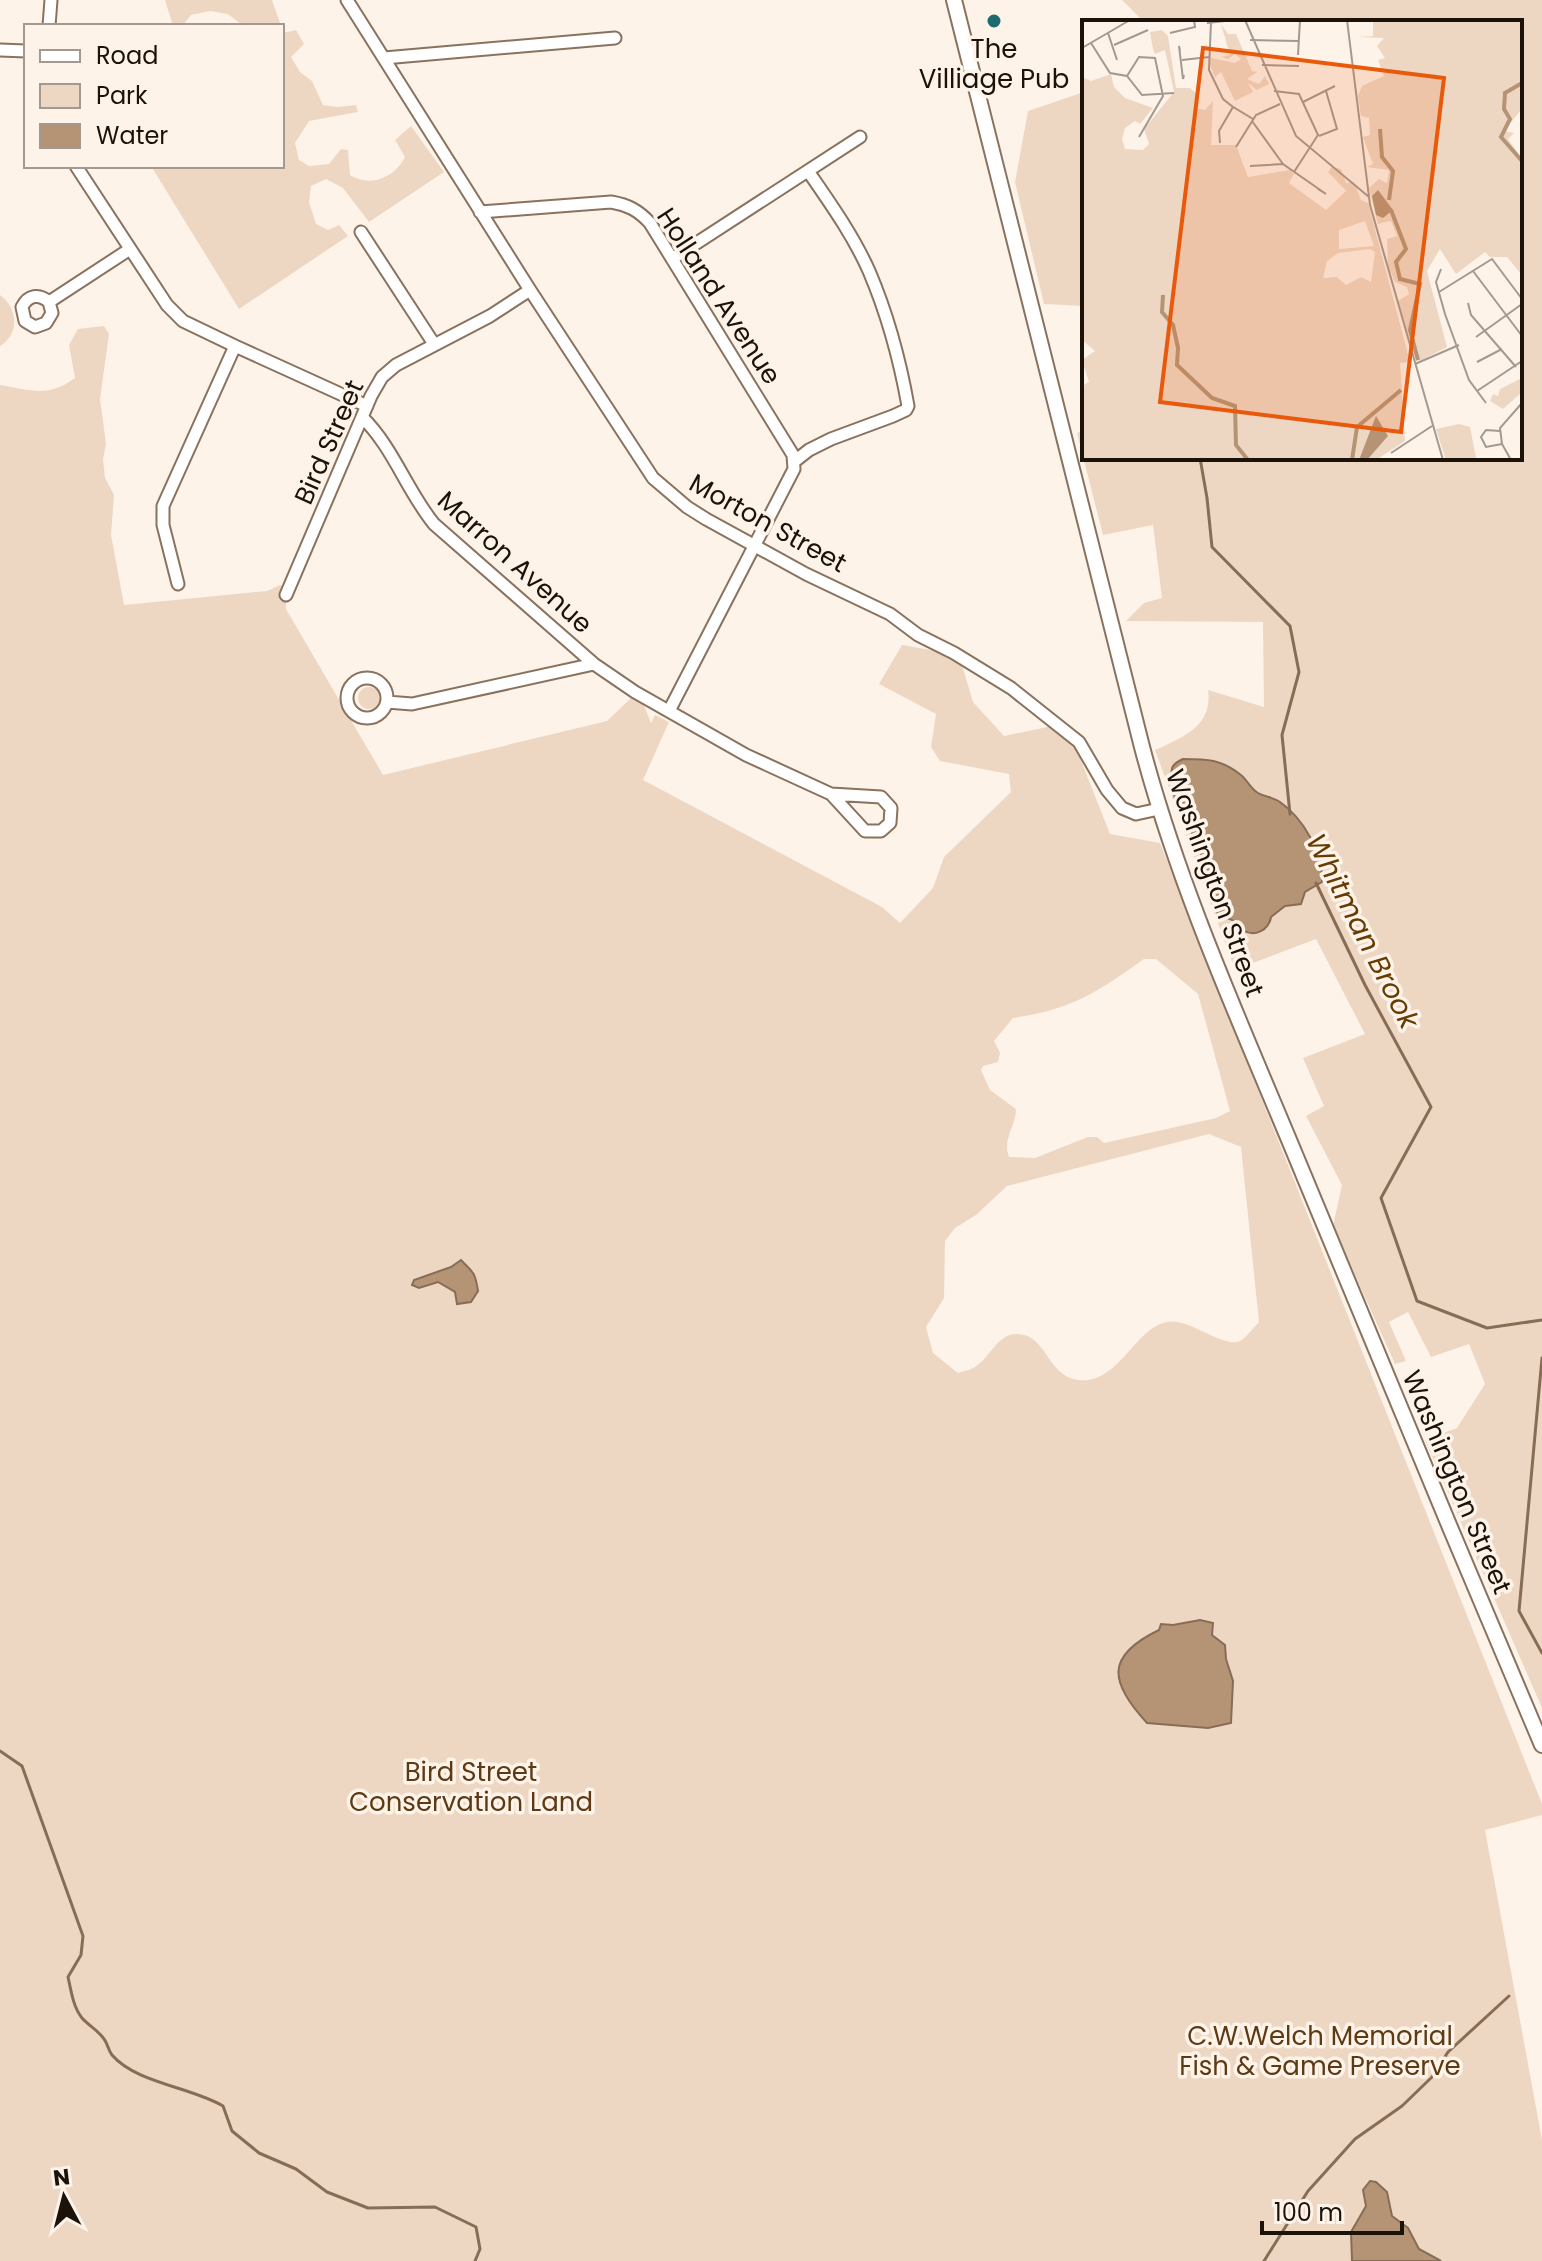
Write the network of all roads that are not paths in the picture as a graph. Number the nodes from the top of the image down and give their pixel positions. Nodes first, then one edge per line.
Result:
1 (51, 0) edge
2 (347, 0) edge
3 (954, 0) edge
4 (49, 24) edge
5 (615, 38) dead end
6 (0, 50) edge
7 (24, 51) edge
8 (384, 58) junction
9 (860, 137) dead end
10 (77, 168) edge
11 (808, 171) junction
12 (480, 212) junction
13 (361, 232) dead end
14 (130, 249) junction
15 (672, 259) junction
16 (530, 290) junction
17 (49, 302) dead end
18 (434, 344) junction
19 (235, 346) junction
20 (364, 412) junction
21 (795, 461) junction
22 (754, 546) junction
23 (178, 584) dead end
24 (286, 595) dead end
25 (594, 664) junction
26 (387, 702) dead end
27 (669, 711) junction
28 (831, 794) junction
29 (1159, 809) junction
30 (1542, 1745) edge

1 - 4 street
2 - 8 street, Morton Street
3 - 29 main road, Washington Street
5 - 8 street
6 - 7 street
8 - 12 street, Morton Street
9 - 11 street
10 - 14 street
11 - 15 street
11 - 21 street
12 - 15 street, Holland Avenue
12 - 16 street, Morton Street
13 - 18 street
14 - 17 street
14 - 19 street
15 - 21 street, Holland Avenue
16 - 18 street, Bird Street
16 - 22 street, Morton Street
18 - 20 street, Bird Street
19 - 20 street
19 - 23 street
20 - 24 street, Bird Street
20 - 25 street, Marron Avenue
21 - 22 street
22 - 27 street
22 - 29 street, Morton Street
25 - 26 street
25 - 27 street, Marron Avenue
27 - 28 street, Marron Avenue
28 - 28 street
29 - 30 main road, Washington Street

